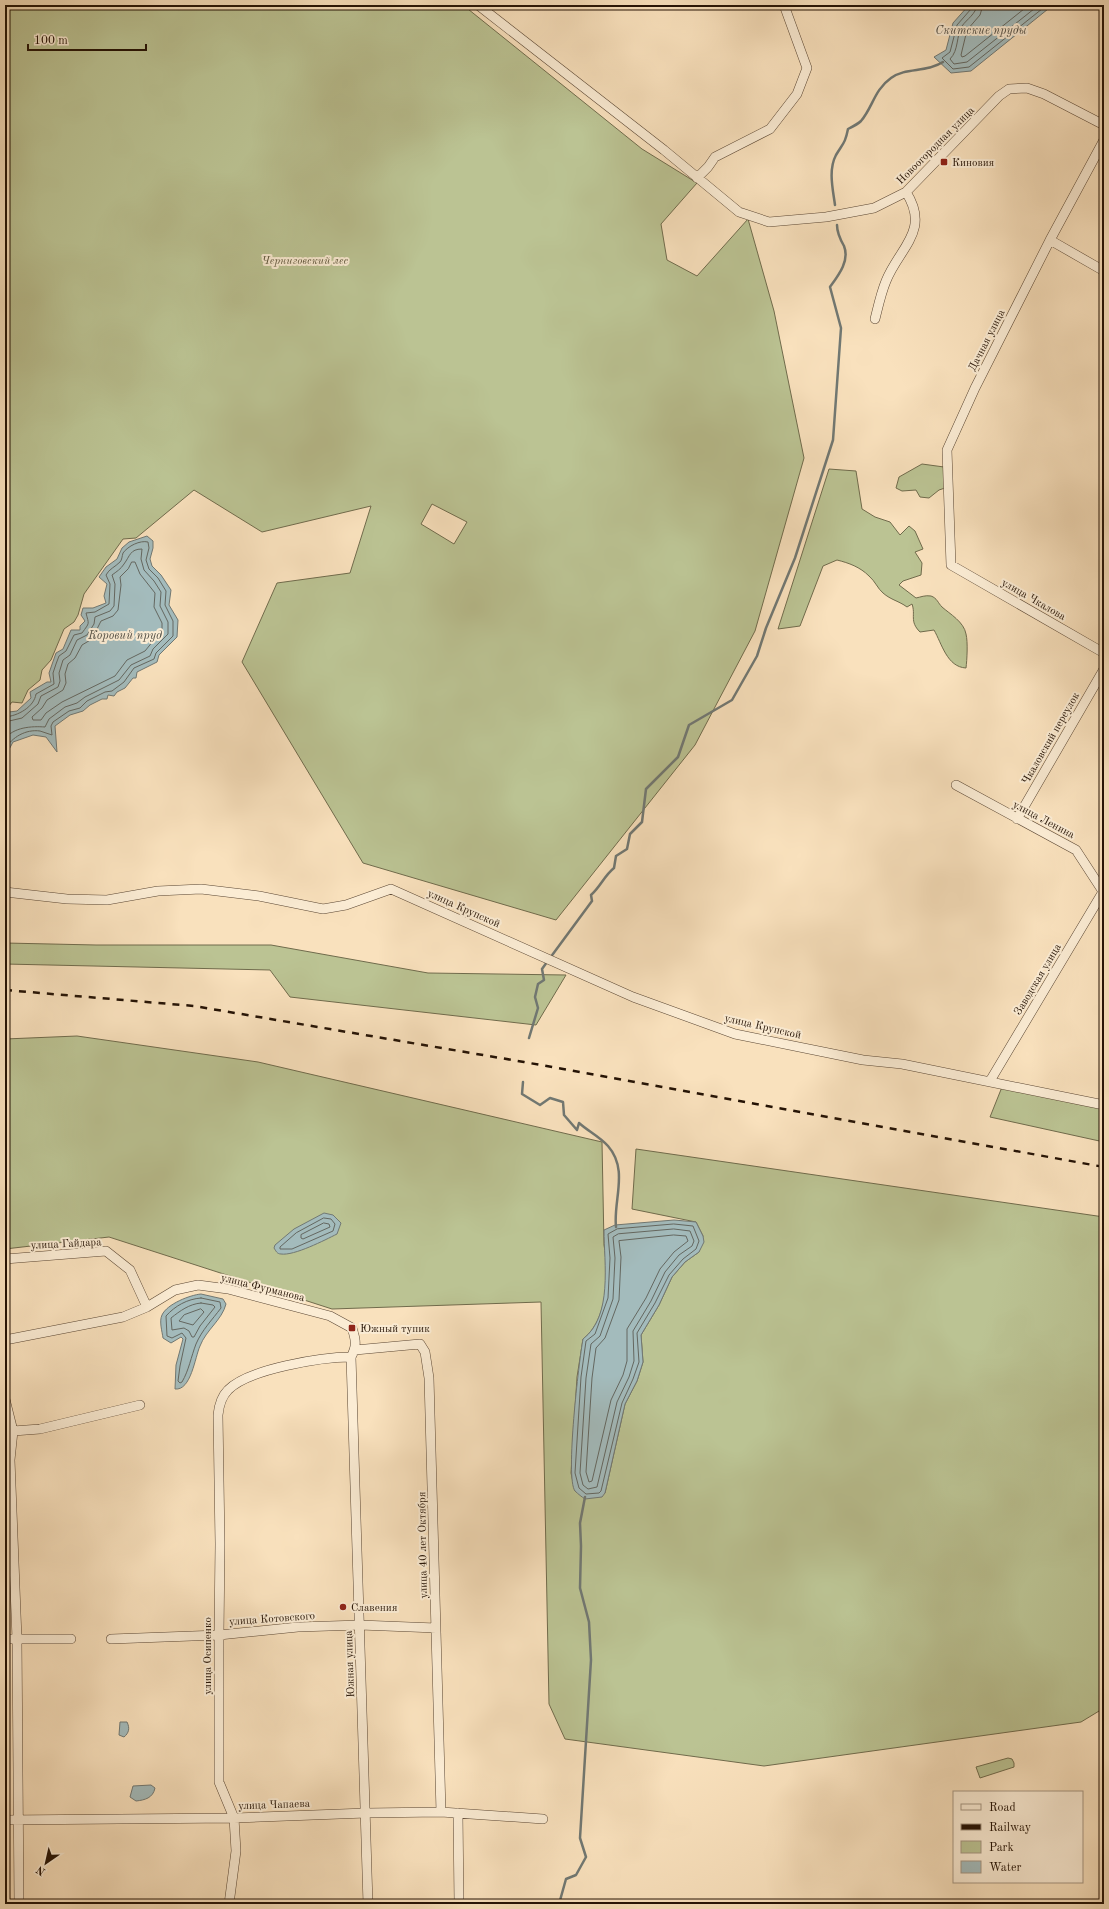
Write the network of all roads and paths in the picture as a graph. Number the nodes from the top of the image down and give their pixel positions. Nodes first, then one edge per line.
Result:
1 (478, 5) edge
2 (784, 5) edge
3 (1104, 124) edge
4 (1104, 140) edge
5 (697, 178) junction
6 (906, 192) junction
7 (1050, 240) junction
8 (1104, 271) edge
9 (875, 319) dead end
10 (951, 566) joint
11 (1104, 653) edge
12 (1104, 669) edge
13 (956, 785) dead end
14 (1017, 819) junction
15 (5, 892) edge
16 (1104, 892) edge
17 (990, 1082) junction
18 (1104, 1106) edge
19 (5, 1259) edge
20 (147, 1307) junction
21 (352, 1328) joint
22 (5, 1340) edge
23 (353, 1353) junction
24 (5, 1399) edge
25 (140, 1405) dead end
26 (13, 1431) junction
27 (7, 1462) edge
28 (360, 1626) junction
29 (436, 1628) junction
30 (218, 1635) junction
31 (5, 1639) edge
32 (17, 1639) junction
33 (71, 1639) dead end
34 (111, 1639) dead end
35 (441, 1812) junction
36 (366, 1813) junction
37 (458, 1813) junction
38 (234, 1818) junction
39 (543, 1819) dead end
40 (5, 1820) edge
41 (19, 1820) junction
42 (19, 1904) edge
43 (229, 1904) edge
44 (368, 1904) edge
45 (459, 1904) edge

1 - 5 street
2 - 5 street
3 - 6 street, Новоогородная улица
4 - 7 street, Дачная улица
5 - 6 street, Новоогородная улица
6 - 9 street
7 - 8 street
7 - 10 street, Дачная улица
10 - 11 street, улица Чкалова
12 - 14 street, Чкаловский переулок
13 - 14 street, улица Ленина
14 - 16 street, улица Ленина
15 - 17 street, улица Крупской
16 - 17 street, Заводская улица
17 - 18 street, улица Крупской
19 - 20 street, улица Гайдара
20 - 21 street, улица Фурманова
20 - 22 street, улица Фурманова
21 - 23 street, Южная улица
23 - 28 street, Южная улица
23 - 29 street, улица 40 лет Октября
23 - 30 street, улица Осипенко
24 - 26 street
25 - 26 street
26 - 27 street
27 - 32 street
28 - 29 street, улица Котовского
28 - 30 street, улица Котовского
28 - 36 street, Южная улица
29 - 35 street, улица 40 лет Октября
30 - 34 street, улица Котовского
30 - 38 street, улица Осипенко
31 - 32 street
32 - 33 street
32 - 41 street
35 - 36 street, улица Чапаева
35 - 37 street, улица Чапаева
36 - 38 street, улица Чапаева
36 - 44 street, Южная улица
37 - 39 street, улица Чапаева
37 - 45 street
38 - 41 street, улица Чапаева
38 - 43 street, улица Осипенко
40 - 41 street, улица Чапаева
41 - 42 street

